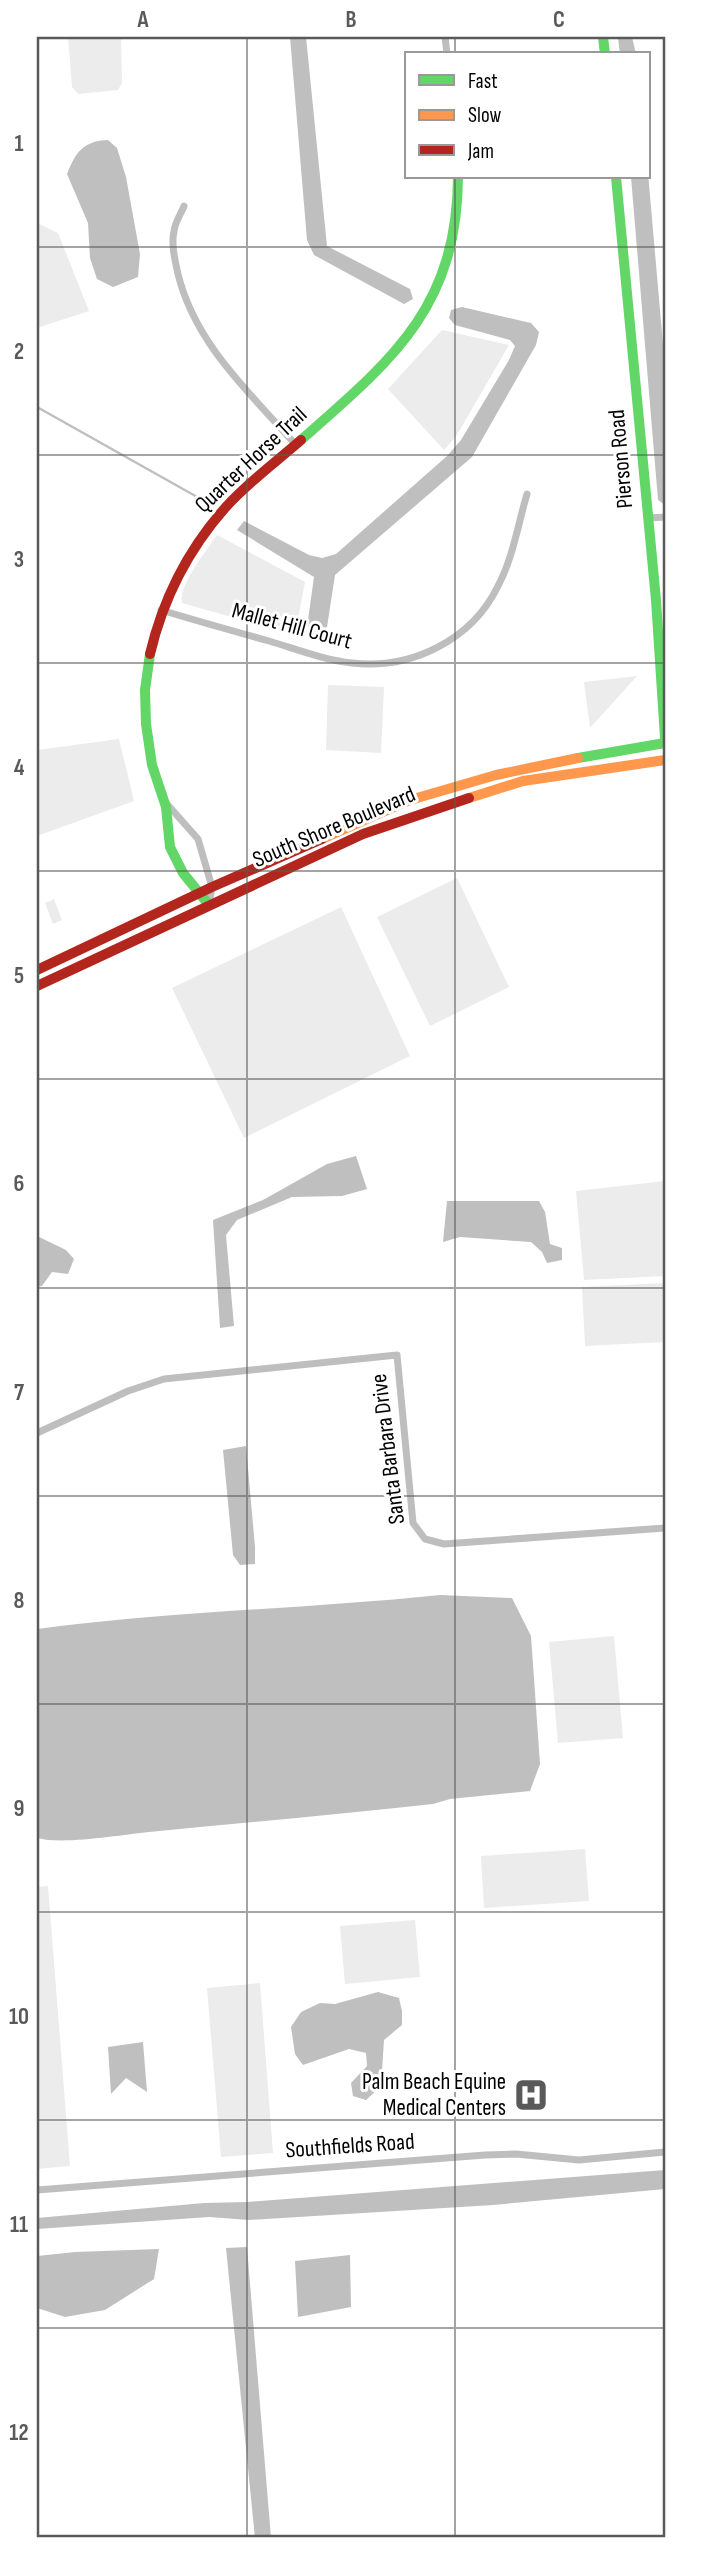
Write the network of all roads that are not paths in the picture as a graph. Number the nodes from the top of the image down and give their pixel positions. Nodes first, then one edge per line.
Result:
1 (458, 178) edge
2 (616, 178) edge
3 (184, 206) dead end
4 (296, 445) junction
5 (527, 494) dead end
6 (665, 517) edge
7 (648, 518) junction
8 (161, 610) junction
9 (665, 738) edge
10 (665, 743) edge
11 (665, 760) edge
12 (166, 803) junction
13 (212, 887) junction
14 (198, 894) junction
15 (209, 905) junction
16 (37, 970) edge
17 (37, 986) edge
18 (37, 1433) edge
19 (665, 1528) edge
20 (665, 2152) edge
21 (37, 2190) edge

1 - 4 street, Quarter Horse Trail
2 - 7 street, Pierson Road
3 - 4 street
4 - 8 street, Quarter Horse Trail
5 - 8 street, Mallet Hill Court
6 - 7 street
7 - 9 street, Pierson Road
8 - 12 street, Quarter Horse Trail
10 - 13 street, South Shore Boulevard
11 - 15 street, South Shore Boulevard
12 - 13 street, Quarter Horse Trail
12 - 14 street, Quarter Horse Trail
13 - 14 street, South Shore Boulevard
13 - 15 street, Quarter Horse Trail
14 - 15 street, Quarter Horse Trail
14 - 16 street, South Shore Boulevard
15 - 17 street, South Shore Boulevard
18 - 19 street, Santa Barbara Drive
20 - 21 street, Southfields Road

